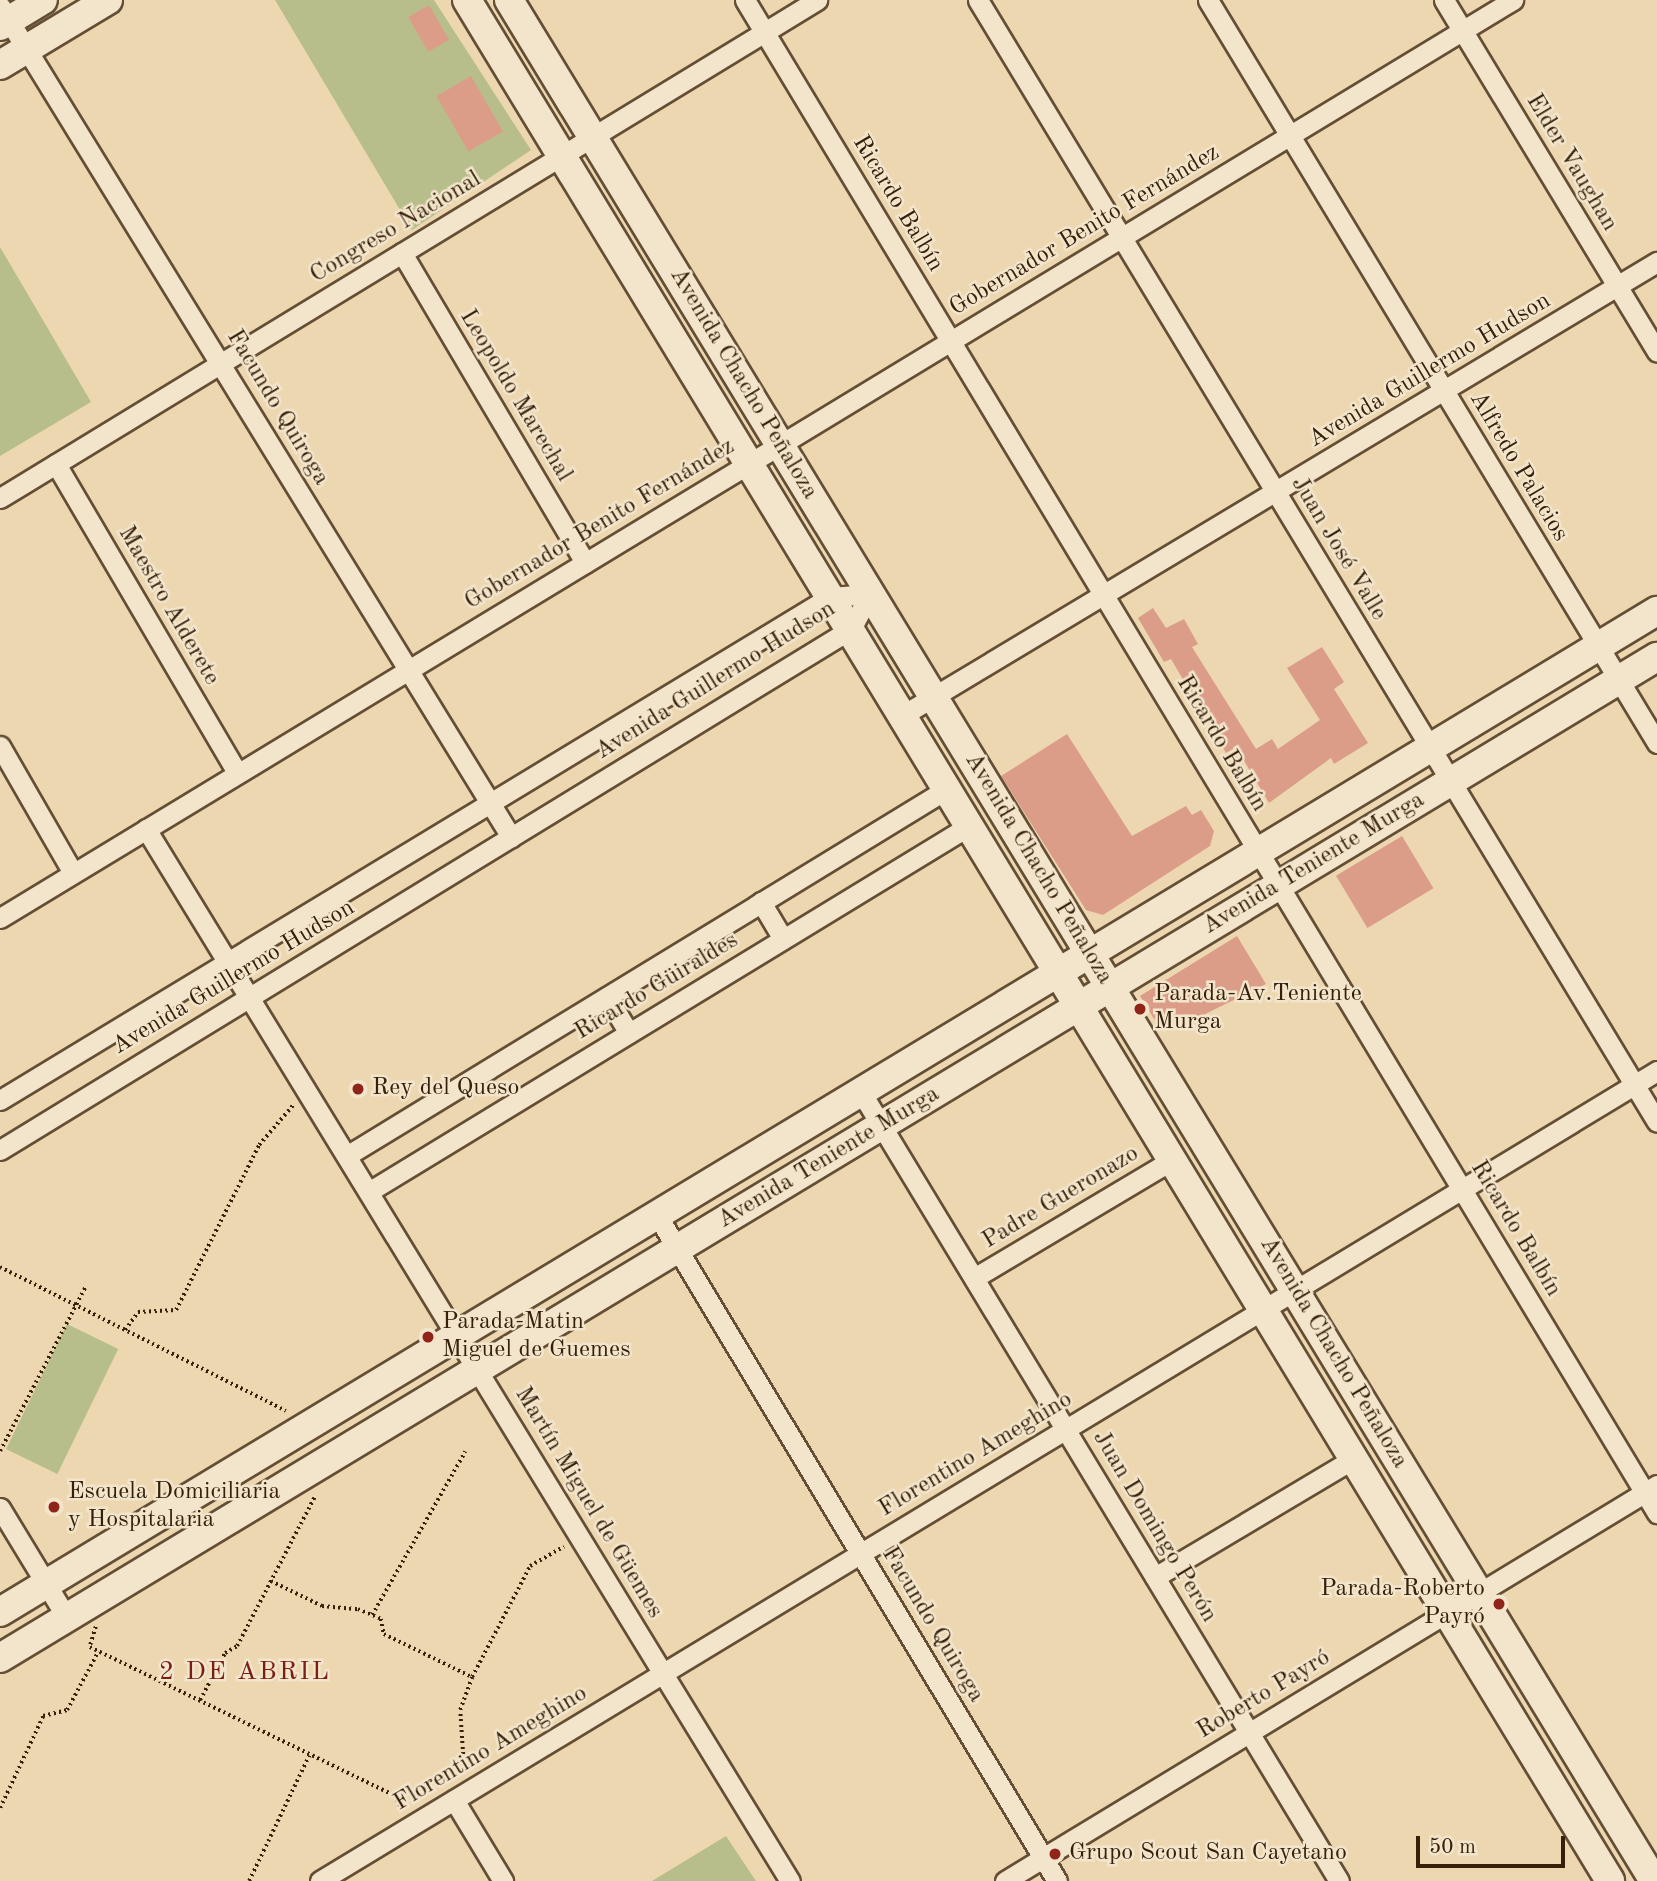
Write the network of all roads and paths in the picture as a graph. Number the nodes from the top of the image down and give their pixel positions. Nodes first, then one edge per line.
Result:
1 (43, 0) edge
2 (108, 0) edge
3 (467, 0) edge
4 (509, 0) edge
5 (745, 0) edge
6 (817, 0) edge
7 (978, 0) edge
8 (1208, 0) edge
9 (1444, 0) edge
10 (1513, 0) edge
11 (3, 17) edge
12 (1462, 31) junction
13 (764, 32) junction
14 (25, 50) junction
15 (0, 65) edge
16 (1289, 135) junction
17 (592, 137) junction
18 (562, 156) junction
19 (1122, 237) junction
20 (402, 253) junction
21 (1657, 262) edge
22 (1617, 286) junction
23 (950, 341) junction
24 (1657, 352) edge
25 (222, 363) junction
26 (1444, 391) junction
27 (780, 444) junction
28 (749, 463) junction
29 (56, 464) junction
30 (1276, 493) junction
31 (0, 498) edge
32 (585, 563) junction
33 (870, 594) junction
34 (1103, 596) junction
35 (830, 597) junction
36 (1657, 611) edge
37 (852, 629) junction
38 (1599, 646) junction
39 (1657, 657) edge
40 (407, 671) junction
41 (1619, 680) junction
42 (933, 697) junction
43 (903, 715) junction
44 (1657, 743) edge
45 (0, 746) edge
46 (1430, 748) junction
47 (237, 774) junction
48 (1451, 782) junction
49 (947, 789) junction
50 (488, 804) junction
51 (969, 825) junction
52 (146, 829) junction
53 (511, 837) junction
54 (1258, 852) junction
55 (73, 873) junction
56 (1279, 886) junction
57 (761, 902) junction
58 (0, 918) edge
59 (783, 939) junction
60 (1090, 953) junction
61 (229, 961) junction
62 (1058, 972) junction
63 (1110, 987) junction
64 (251, 997) junction
65 (607, 997) junction
66 (1079, 1006) junction
67 (629, 1033) junction
68 (1657, 1071) edge
69 (1634, 1085) junction
70 (307, 1089) junction
71 (860, 1091) junction
72 (0, 1100) edge
73 (1657, 1122) edge
74 (881, 1126) junction
75 (0, 1150) edge
76 (348, 1156) junction
77 (1172, 1160) junction
78 (1462, 1189) junction
79 (370, 1191) junction
80 (657, 1215) junction
81 (678, 1249) junction
82 (0, 1267) edge
83 (974, 1278) junction
84 (86, 1286) dead end
85 (1294, 1290) junction
86 (76, 1305) junction
87 (1263, 1309) junction
88 (125, 1330) junction
89 (457, 1335) junction
90 (478, 1369) junction
91 (311, 1423) junction
92 (1066, 1429) junction
93 (0, 1451) edge
94 (465, 1452) dead end
95 (1353, 1459) junction
96 (320, 1465) junction
97 (1651, 1489) edge
98 (0, 1508) edge
99 (1657, 1513) edge
100 (580, 1537) junction
101 (861, 1553) junction
102 (1155, 1577) junction
103 (271, 1581) junction
104 (46, 1584) junction
105 (1479, 1593) junction
106 (106, 1595) junction
107 (0, 1612) edge
108 (1447, 1612) junction
109 (372, 1615) junction
110 (67, 1618) junction
111 (98, 1652) junction
112 (0, 1658) edge
113 (663, 1673) junction
114 (472, 1677) junction
115 (200, 1700) junction
116 (1249, 1732) junction
117 (309, 1756) junction
118 (472, 1789) junction
119 (454, 1800) junction
120 (0, 1808) edge
121 (411, 1826) junction
122 (1043, 1858) junction
123 (249, 1881) edge
124 (320, 1881) edge
125 (503, 1881) edge
126 (790, 1881) edge
127 (1005, 1881) edge
128 (1057, 1881) edge
129 (1339, 1881) edge
130 (1610, 1881) edge
131 (1654, 1881) edge

1 - 11 main road
2 - 14 main road
3 - 18 main road, Avenida Chacho Peñaloza
4 - 17 main road, Avenida Chacho Peñaloza
5 - 13 street, Ricardo Balbín
6 - 13 street, Congreso Nacional
7 - 19 street, Juan José Valle
8 - 16 street, Alfredo Palacios
9 - 12 street, Elder Vaughan
10 - 12 street, Gobernador Benito Fernández
11 - 14 street, Facundo Quiroga
12 - 16 street, Gobernador Benito Fernández
12 - 22 street, Elder Vaughan
13 - 17 street, Congreso Nacional
13 - 23 street, Ricardo Balbín
14 - 15 main road
14 - 25 street, Facundo Quiroga
16 - 19 street, Gobernador Benito Fernández
16 - 26 street, Alfredo Palacios
17 - 18 street, Congreso Nacional
17 - 27 main road, Avenida Chacho Peñaloza
18 - 20 street, Congreso Nacional
18 - 28 main road, Avenida Chacho Peñaloza
19 - 23 street, Gobernador Benito Fernández
19 - 30 street, Juan José Valle
20 - 25 street, Congreso Nacional
20 - 32 street, Leopoldo Marechal
21 - 22 street, Avenida Guillermo Hudson
22 - 24 street, Elder Vaughan
22 - 26 street, Avenida Guillermo Hudson
23 - 27 street, Gobernador Benito Fernández
23 - 34 street, Ricardo Balbín
25 - 29 street, Congreso Nacional
25 - 40 street, Facundo Quiroga
26 - 30 street, Avenida Guillermo Hudson
26 - 38 street, Alfredo Palacios
27 - 28 street, Gobernador Benito Fernández
27 - 33 main road, Avenida Chacho Peñaloza
28 - 32 street, Gobernador Benito Fernández
28 - 35 main road, Avenida Chacho Peñaloza
29 - 31 street, Congreso Nacional
29 - 47 street, Maestro Alderete
30 - 34 street, Avenida Guillermo Hudson
30 - 46 street, Juan José Valle
32 - 40 street, Gobernador Benito Fernández
33 - 35 street, Avenida Guillermo Hudson
33 - 37 street, Avenida Guillermo Hudson
33 - 42 main road, Avenida Chacho Peñaloza
34 - 42 street, Avenida Guillermo Hudson
34 - 54 street, Ricardo Balbín
35 - 37 main road, Avenida Chacho Peñaloza
35 - 50 street, Avenida Guillermo Hudson
36 - 38 main road, Avenida Teniente Murga
37 - 43 main road, Avenida Chacho Peñaloza
37 - 53 street, Avenida Guillermo Hudson
38 - 41 street, Alfredo Palacios
38 - 46 main road, Avenida Teniente Murga
39 - 41 main road, Avenida Teniente Murga
40 - 47 street, Gobernador Benito Fernández
40 - 50 street, Facundo Quiroga
41 - 44 street, Alfredo Palacios
41 - 48 main road, Avenida Teniente Murga
42 - 43 street, Avenida Guillermo Hudson
42 - 60 main road, Avenida Chacho Peñaloza
43 - 49 main road, Avenida Chacho Peñaloza
45 - 55 street
46 - 48 street, Juan José Valle
46 - 54 main road, Avenida Teniente Murga
47 - 52 street, Gobernador Benito Fernández
48 - 56 main road, Avenida Teniente Murga
48 - 69 street, Juan José Valle
49 - 51 main road, Avenida Chacho Peñaloza
49 - 57 street, Ricardo Güiraldes
50 - 53 street, Facundo Quiroga
50 - 61 street, Avenida Guillermo Hudson
51 - 59 street, Ricardo Güiraldes
51 - 62 main road, Avenida Chacho Peñaloza
52 - 55 street, Gobernador Benito Fernández
52 - 61 street, Martín Miguel de Güemes
53 - 64 street, Avenida Guillermo Hudson
54 - 56 street, Ricardo Balbín
54 - 60 main road, Avenida Teniente Murga
55 - 58 street, Gobernador Benito Fernández
56 - 63 main road, Avenida Teniente Murga
56 - 78 street, Ricardo Balbín
57 - 59 street
57 - 65 street, Ricardo Güiraldes
59 - 67 street, Ricardo Güiraldes
60 - 62 main road, Avenida Teniente Murga
60 - 63 main road, Avenida Chacho Peñaloza
61 - 64 street, Martín Miguel de Güemes
61 - 72 street, Avenida Guillermo Hudson
62 - 66 main road, Avenida Chacho Peñaloza
62 - 71 main road, Avenida Teniente Murga
63 - 66 main road, Avenida Teniente Murga
63 - 85 main road, Avenida Chacho Peñaloza
64 - 70 street, Martín Miguel de Güemes
64 - 75 street, Avenida Guillermo Hudson
65 - 67 street
65 - 76 street, Ricardo Güiraldes
66 - 74 main road, Avenida Teniente Murga
66 - 77 main road, Avenida Chacho Peñaloza
67 - 79 street, Ricardo Güiraldes
68 - 69 street, Florentino Ameghino
69 - 73 street, Juan José Valle
69 - 78 street, Florentino Ameghino
70 - 76 street, Martín Miguel de Güemes
70 - 88 path
71 - 74 street, Juan Domingo Perón
71 - 80 main road, Avenida Teniente Murga
74 - 81 main road, Avenida Teniente Murga
74 - 83 street, Juan Domingo Perón
76 - 79 street, Martín Miguel de Güemes
77 - 83 street, Padre Gueronazo
77 - 87 main road, Avenida Chacho Peñaloza
78 - 85 street, Florentino Ameghino
78 - 97 street, Ricardo Balbín
79 - 89 street, Martín Miguel de Güemes
80 - 81 street, Facundo Quiroga
80 - 89 main road, Avenida Teniente Murga
81 - 90 main road, Avenida Teniente Murga
81 - 101 street, Facundo Quiroga
82 - 86 path
83 - 92 street, Juan Domingo Perón
84 - 86 path
85 - 87 street, Florentino Ameghino
85 - 105 main road, Avenida Chacho Peñaloza
86 - 88 path
86 - 93 path
87 - 92 street, Florentino Ameghino
87 - 95 main road, Avenida Chacho Peñaloza
88 - 91 path
89 - 90 street, Martín Miguel de Güemes
89 - 91 main road, Avenida Teniente Murga
90 - 96 main road, Avenida Teniente Murga
90 - 100 street, Martín Miguel de Güemes
91 - 104 main road, Avenida Teniente Murga
92 - 101 street, Florentino Ameghino
92 - 102 street, Juan Domingo Perón
94 - 109 path
95 - 102 street
95 - 108 main road, Avenida Chacho Peñaloza
96 - 103 path
96 - 106 main road, Avenida Teniente Murga
97 - 99 street, Ricardo Balbín
97 - 105 street, Roberto Payró
98 - 104 street
100 - 113 street, Martín Miguel de Güemes
100 - 114 path
101 - 113 street, Florentino Ameghino
101 - 122 street, Facundo Quiroga
102 - 116 street, Juan Domingo Perón
103 - 109 path
103 - 115 path
104 - 107 main road, Avenida Teniente Murga
104 - 110 street
105 - 108 street, Roberto Payró
105 - 131 main road, Avenida Chacho Peñaloza
106 - 110 main road, Avenida Teniente Murga
106 - 111 path
108 - 116 street, Roberto Payró
108 - 130 main road, Avenida Chacho Peñaloza
109 - 114 path
110 - 112 main road, Avenida Teniente Murga
111 - 115 path
111 - 120 path
113 - 118 street, Florentino Ameghino
113 - 126 street, Martín Miguel de Güemes
114 - 118 path
115 - 117 path
116 - 122 street, Roberto Payró
116 - 129 street, Juan Domingo Perón
117 - 121 path
117 - 123 path
118 - 119 street, Florentino Ameghino
119 - 121 street, Florentino Ameghino
119 - 125 street
121 - 124 street, Florentino Ameghino
122 - 127 street, Roberto Payró
122 - 128 street, Facundo Quiroga

